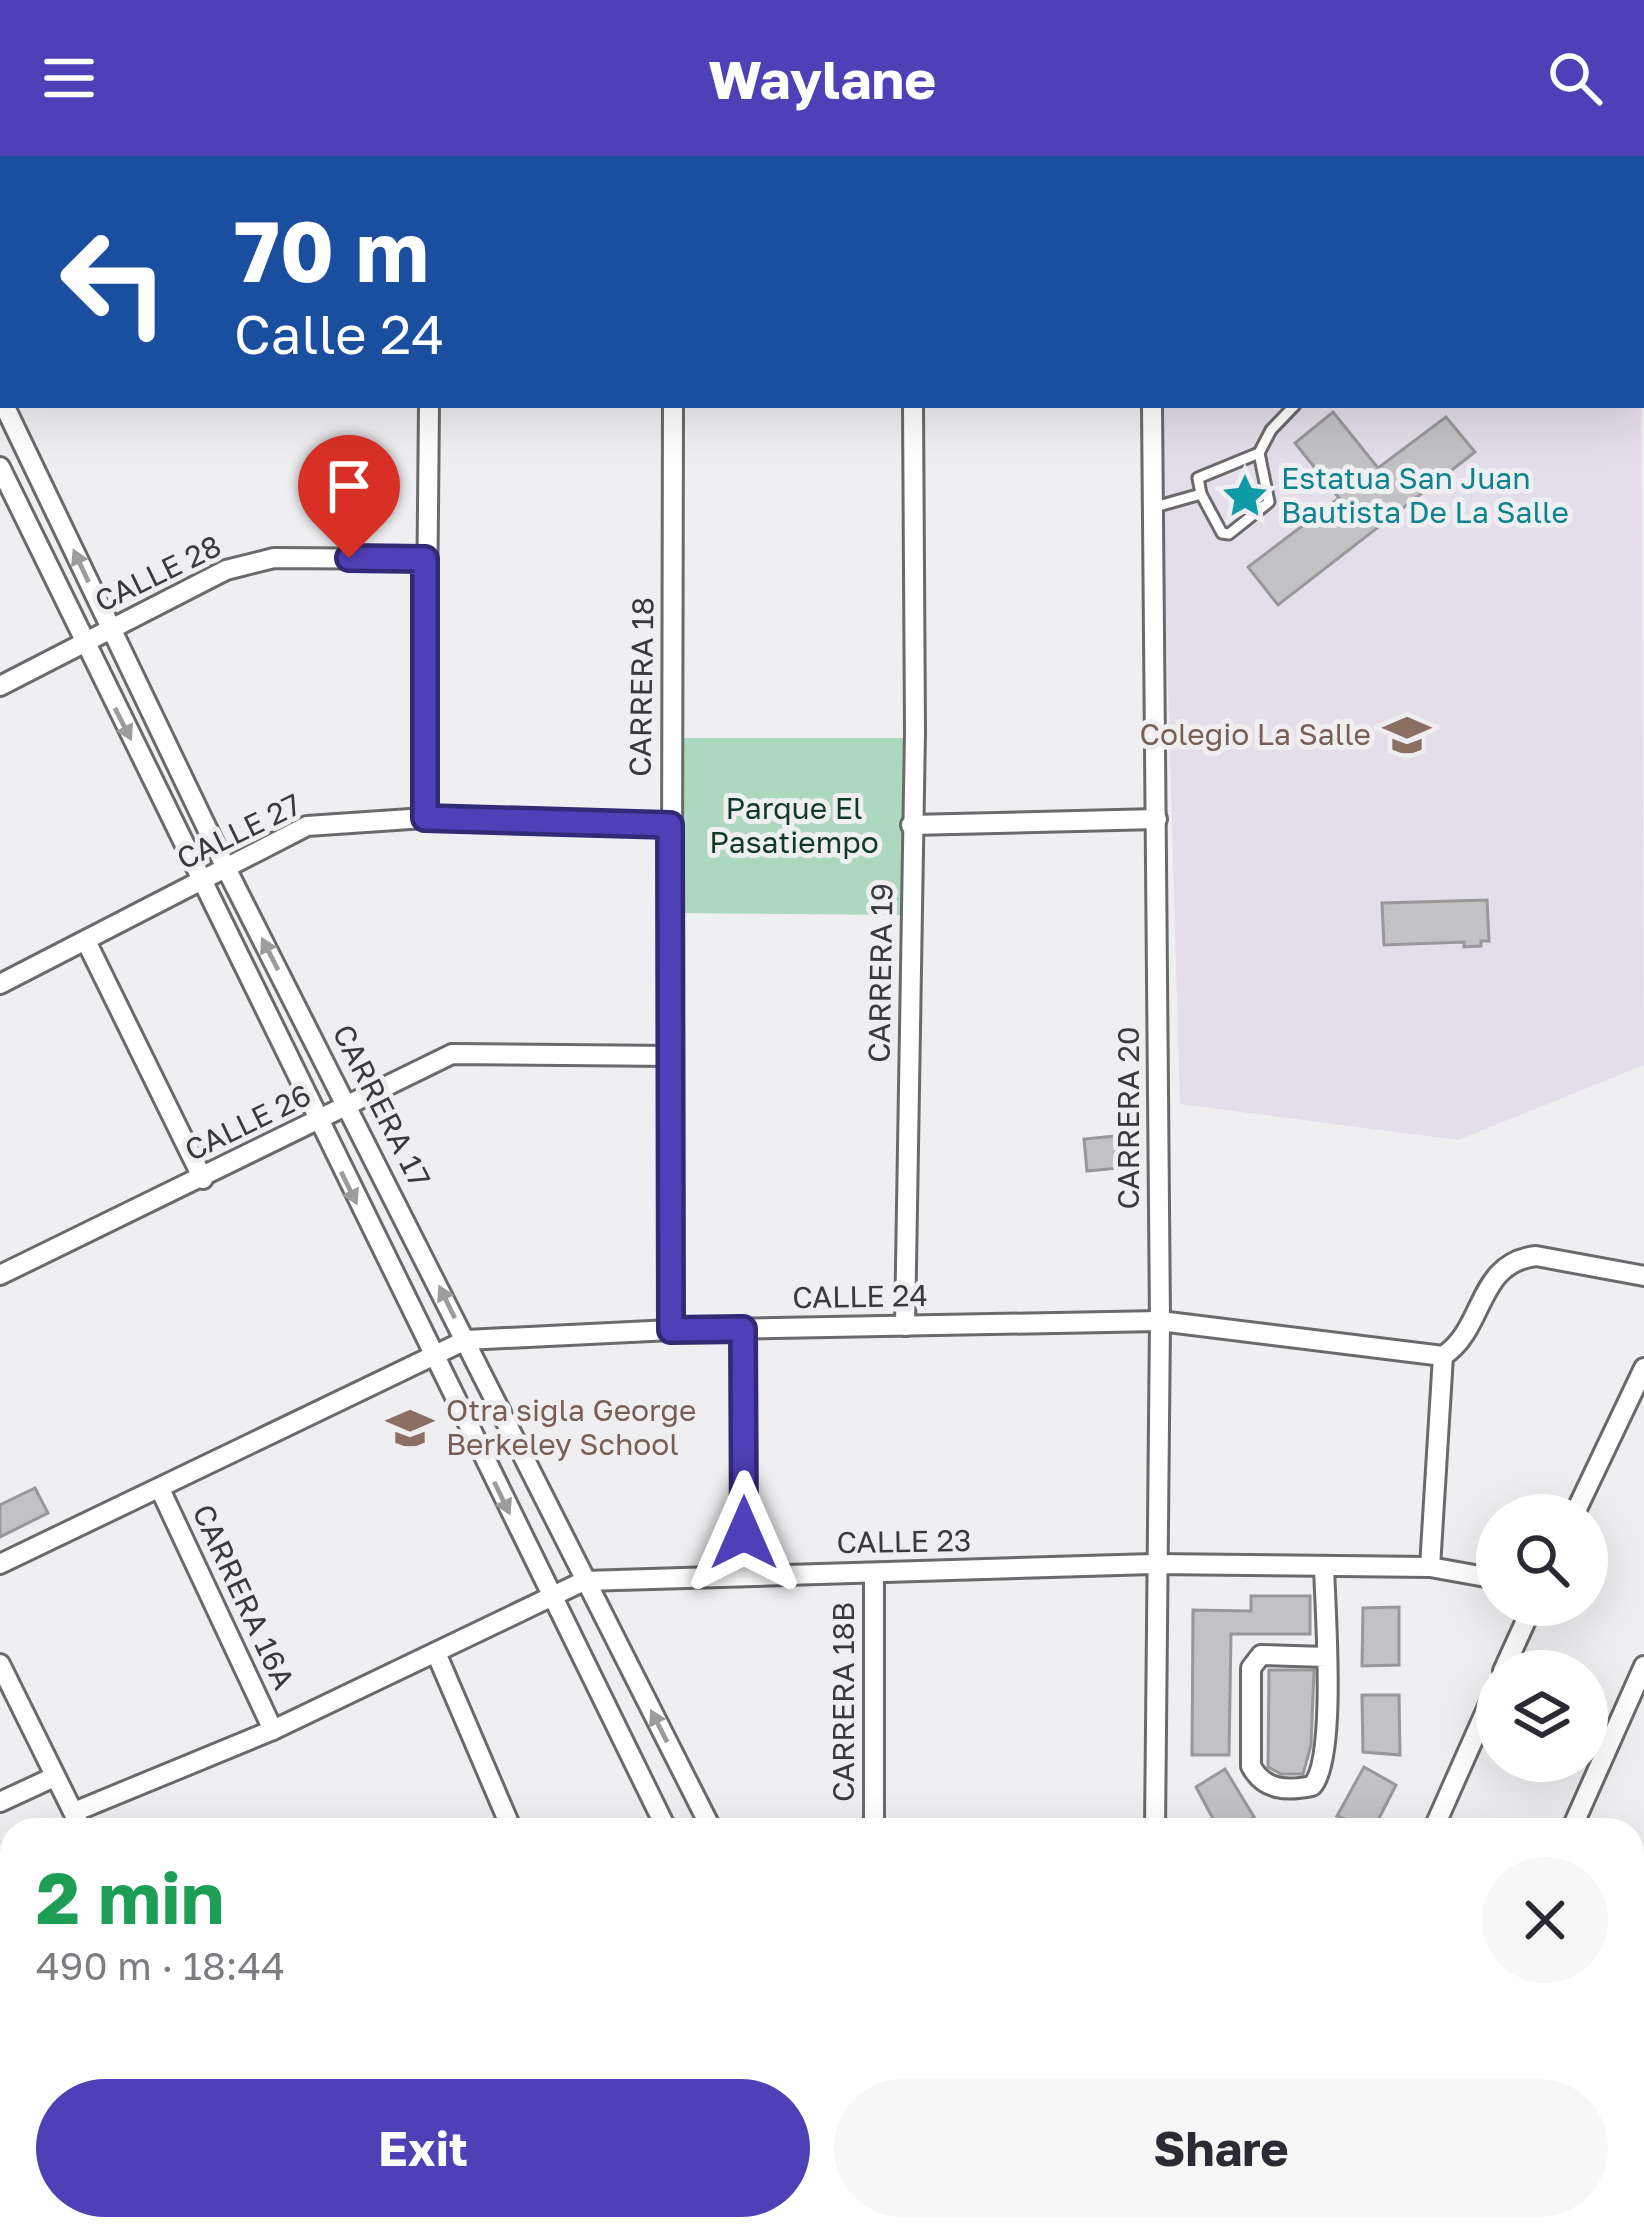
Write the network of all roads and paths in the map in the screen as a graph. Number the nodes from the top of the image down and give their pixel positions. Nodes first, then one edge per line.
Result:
1 (6, 408) edge
2 (429, 408) edge
3 (673, 408) edge
4 (913, 408) edge
5 (1152, 408) edge
6 (1292, 408) edge
7 (1259, 453) junction
8 (0, 467) edge
9 (1201, 494) junction
10 (1151, 508) junction
11 (425, 559) junction
12 (111, 630) junction
13 (83, 644) junction
14 (0, 686) edge
15 (425, 818) junction
16 (1157, 819) junction
17 (670, 825) junction
18 (911, 825) junction
19 (227, 870) junction
20 (203, 882) junction
21 (86, 941) junction
22 (0, 984) edge
23 (673, 1056) junction
24 (347, 1108) junction
25 (317, 1122) junction
26 (203, 1179) junction
27 (0, 1275) edge
28 (1644, 1276) edge
29 (1160, 1321) junction
30 (905, 1326) junction
31 (743, 1329) junction
32 (671, 1330) junction
33 (466, 1340) junction
34 (433, 1354) junction
35 (1443, 1355) junction
36 (1644, 1368) edge
37 (160, 1489) junction
38 (1584, 1494) edge
39 (0, 1564) edge
40 (1154, 1564) junction
41 (1324, 1566) junction
42 (1430, 1567) junction
43 (744, 1574) junction
44 (874, 1574) junction
45 (1476, 1575) edge
46 (584, 1581) junction
47 (550, 1596) junction
48 (437, 1655) junction
49 (1325, 1657) junction
50 (0, 1664) edge
51 (1644, 1666) edge
52 (273, 1730) junction
53 (1476, 1733) edge
54 (54, 1777) junction
55 (0, 1802) edge
56 (76, 1818) edge
57 (84, 1818) edge
58 (507, 1818) edge
59 (661, 1818) edge
60 (706, 1818) edge
61 (874, 1818) edge
62 (1155, 1818) edge
63 (1438, 1818) edge
64 (1576, 1818) edge

12 -> 1 street, CARRERA 17
2 - 11 street
3 - 17 street, CARRERA 18
4 - 18 street, CARRERA 19
5 - 10 street, CARRERA 20
6 - 7 lane
7 - 9 lane
7 - 9 lane
8 - 13 street
9 - 10 lane
10 - 16 street, CARRERA 20
11 - 12 street, CALLE 28
11 - 15 street
12 - 13 street, CALLE 28
12 - 19 street, CARRERA 17
13 - 14 street, CALLE 28
13 -> 20 street
15 - 17 street, CALLE 27
15 - 19 street, CALLE 27
16 - 18 street
16 - 29 street, CARRERA 20
17 - 23 street, CARRERA 18
18 - 30 street, CARRERA 19
19 - 20 street, CALLE 27
24 -> 19 street, CARRERA 17
20 - 21 street, CALLE 27
20 - 25 street
21 - 22 street, CALLE 27
21 - 26 street
23 - 24 street, CALLE 26
23 - 32 street, CARRERA 18
24 - 25 street, CALLE 26
33 -> 24 street, CARRERA 17
25 - 26 street, CALLE 26
25 -> 34 street
26 - 27 street, CALLE 26
28 - 35 street
29 - 30 street, CALLE 24
29 - 35 street, CALLE 24
29 - 40 street, CARRERA 20
30 - 31 street, CALLE 24
31 - 32 street, CALLE 24
31 - 43 street
32 - 33 street, CALLE 24
33 - 34 street, CALLE 24
33 - 46 street, CARRERA 17
34 - 37 street, CALLE 24
34 -> 47 street
35 - 42 street
36 - 38 street
37 - 39 street, CALLE 24
37 - 52 street, CARRERA 16A
40 - 41 street, CALLE 23
40 - 44 street, CALLE 23
40 - 62 street, CARRERA 20
41 - 42 street, CALLE 23
41 - 49 street
42 - 45 street, CALLE 23
43 - 44 street, CALLE 23
43 - 46 street, CALLE 23
44 - 61 street, CARRERA 18B
46 - 47 street, CALLE 23
60 -> 46 street, CARRERA 17
47 - 48 street, CALLE 23
47 - 59 street
48 - 52 street, CALLE 23
48 - 58 street
49 - 49 street
50 - 54 street
51 - 64 street
52 - 57 street, CALLE 23
53 - 63 street
54 - 55 street
54 - 56 street

